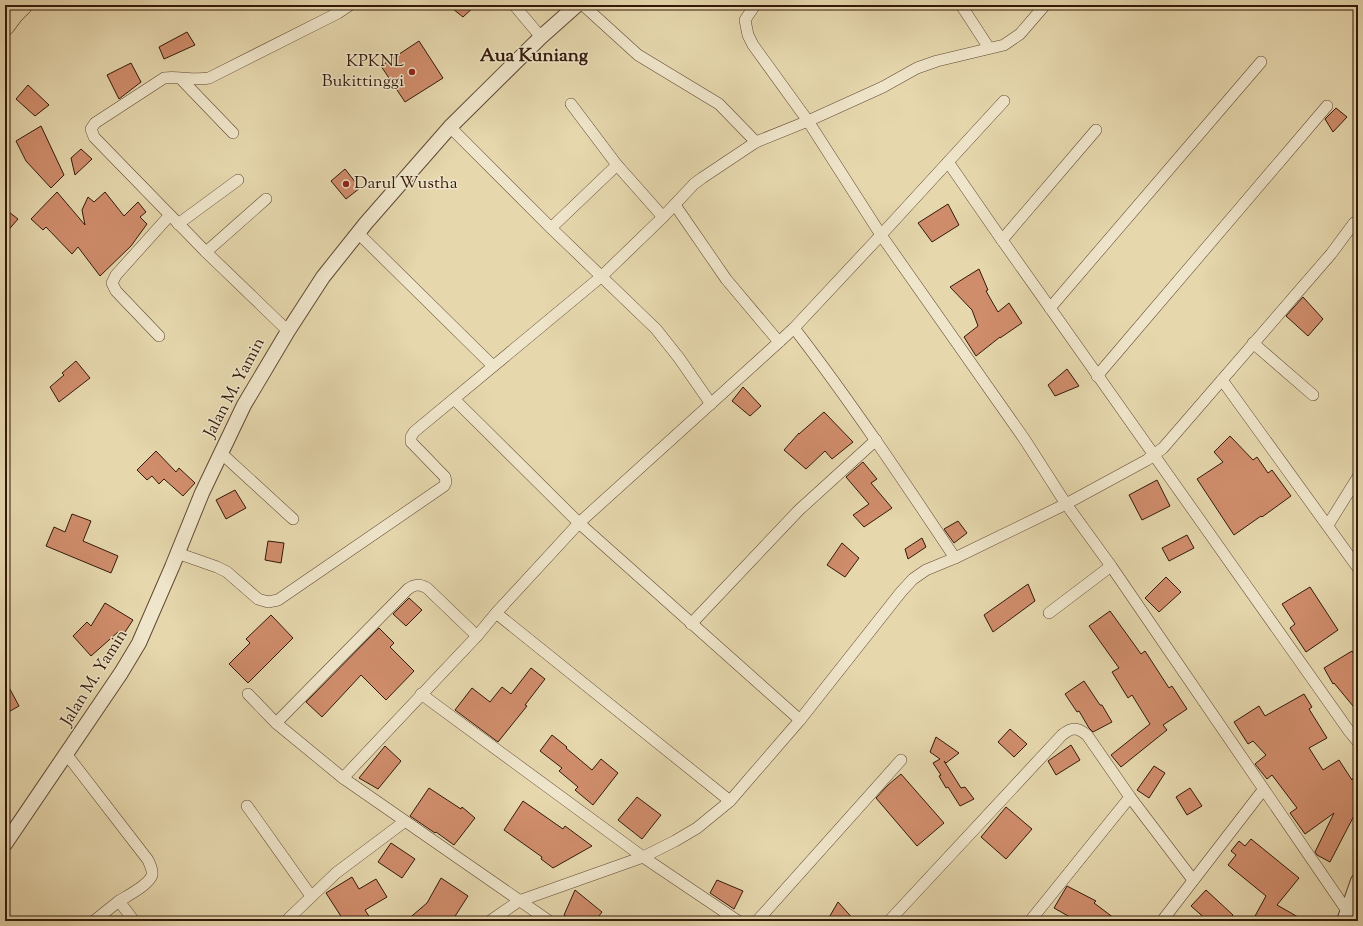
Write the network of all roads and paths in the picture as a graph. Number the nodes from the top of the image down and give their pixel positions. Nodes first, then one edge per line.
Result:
1 (23, 5) edge
2 (350, 5) edge
3 (514, 5) edge
4 (577, 5) edge
5 (583, 5) edge
6 (755, 5) edge
7 (961, 5) edge
8 (1045, 5) edge
9 (5, 26) edge
10 (542, 37) junction
11 (989, 48) junction
12 (1261, 62) dead end
13 (181, 79) junction
14 (1004, 101) dead end
15 (571, 104) dead end
16 (1327, 106) dead end
17 (808, 121) junction
18 (450, 127) junction
19 (1096, 130) dead end
20 (233, 133) dead end
21 (756, 142) junction
22 (948, 162) junction
23 (617, 165) junction
24 (238, 180) dead end
25 (266, 199) dead end
26 (675, 205) junction
27 (170, 216) junction
28 (664, 217) junction
29 (1354, 223) dead end
30 (178, 224) junction
31 (551, 228) junction
32 (358, 233) junction
33 (882, 235) junction
34 (1002, 240) junction
35 (206, 252) junction
36 (602, 276) junction
37 (1050, 308) junction
38 (794, 328) junction
39 (288, 330) junction
40 (159, 336) dead end
41 (779, 342) junction
42 (1253, 343) junction
43 (493, 366) junction
44 (1098, 376) junction
45 (1222, 380) junction
46 (1313, 394) dead end
47 (454, 399) junction
48 (711, 404) junction
49 (876, 440) junction
50 (221, 453) junction
51 (1155, 455) junction
52 (1358, 477) edge
53 (1066, 504) junction
54 (293, 519) dead end
55 (579, 523) junction
56 (1328, 525) junction
57 (177, 553) junction
58 (955, 558) junction
59 (1112, 566) junction
60 (1358, 568) edge
61 (496, 613) junction
62 (1049, 613) dead end
63 (691, 624) junction
64 (477, 636) junction
65 (248, 694) dead end
66 (421, 694) junction
67 (800, 720) junction
68 (276, 723) junction
69 (1358, 742) edge
70 (67, 755) junction
71 (901, 760) dead end
72 (343, 778) junction
73 (1263, 790) junction
74 (1130, 797) junction
75 (730, 801) junction
76 (247, 806) dead end
77 (404, 822) junction
78 (5, 844) edge
79 (643, 857) junction
80 (1193, 880) junction
81 (1358, 881) edge
82 (311, 896) junction
83 (519, 900) junction
84 (119, 901) junction
85 (1348, 918) edge
86 (94, 921) edge
87 (134, 921) edge
88 (286, 921) edge
89 (490, 921) edge
90 (549, 921) edge
91 (738, 921) edge
92 (757, 921) edge
93 (889, 921) edge
94 (1030, 921) edge
95 (1162, 921) edge

1 - 9 highway
2 - 13 street
3 - 10 street
4 - 10 street, Jalan M. Yamin
5 - 21 street
6 - 17 street
7 - 11 street
8 - 11 street
10 - 18 street, Jalan M. Yamin
11 - 17 street
12 - 37 street
13 - 20 street
13 - 27 street
14 - 22 street
15 - 23 street
16 - 44 street
17 - 21 street
17 - 33 street
18 - 31 street
18 - 32 street, Jalan M. Yamin
19 - 34 street
21 - 26 street
22 - 33 street
22 - 34 street
23 - 28 street
23 - 31 street
24 - 30 street
25 - 35 street
26 - 28 street
26 - 41 street
27 - 30 street
27 - 40 street
28 - 36 street
29 - 42 street
30 - 35 street
31 - 36 street
32 - 39 street, Jalan M. Yamin
32 - 43 street
33 - 38 street
33 - 53 street
34 - 37 street
35 - 39 street
36 - 43 street
36 - 48 street
37 - 44 street
38 - 41 street
38 - 49 street
39 - 50 street, Jalan M. Yamin
41 - 48 street
42 - 45 street
42 - 46 street
43 - 47 street
44 - 51 street
45 - 51 street
45 - 56 street
47 - 55 street
47 - 57 street
48 - 55 street
49 - 58 street
49 - 63 street
50 - 54 street
50 - 57 street, Jalan M. Yamin
51 - 53 street
51 - 69 street
52 - 56 street
53 - 58 street
53 - 59 street
55 - 61 street
55 - 63 street
56 - 60 street
57 - 70 street, Jalan M. Yamin
58 - 67 street
59 - 62 street
59 - 73 street
61 - 64 street
61 - 75 street
63 - 67 street
64 - 66 street
64 - 68 street
65 - 68 street
66 - 72 street
66 - 79 street
67 - 75 street
68 - 72 street
70 - 78 street, Jalan M. Yamin
70 - 84 street
71 - 92 street
72 - 77 street
73 - 80 street
73 - 85 street
74 - 80 street
74 - 93 street
74 - 94 street
75 - 79 street
76 - 82 street
77 - 82 street
77 - 83 street
79 - 83 street
79 - 91 street
80 - 95 street
81 - 85 street
82 - 88 street
83 - 89 street
83 - 90 street
84 - 86 street
84 - 87 street

